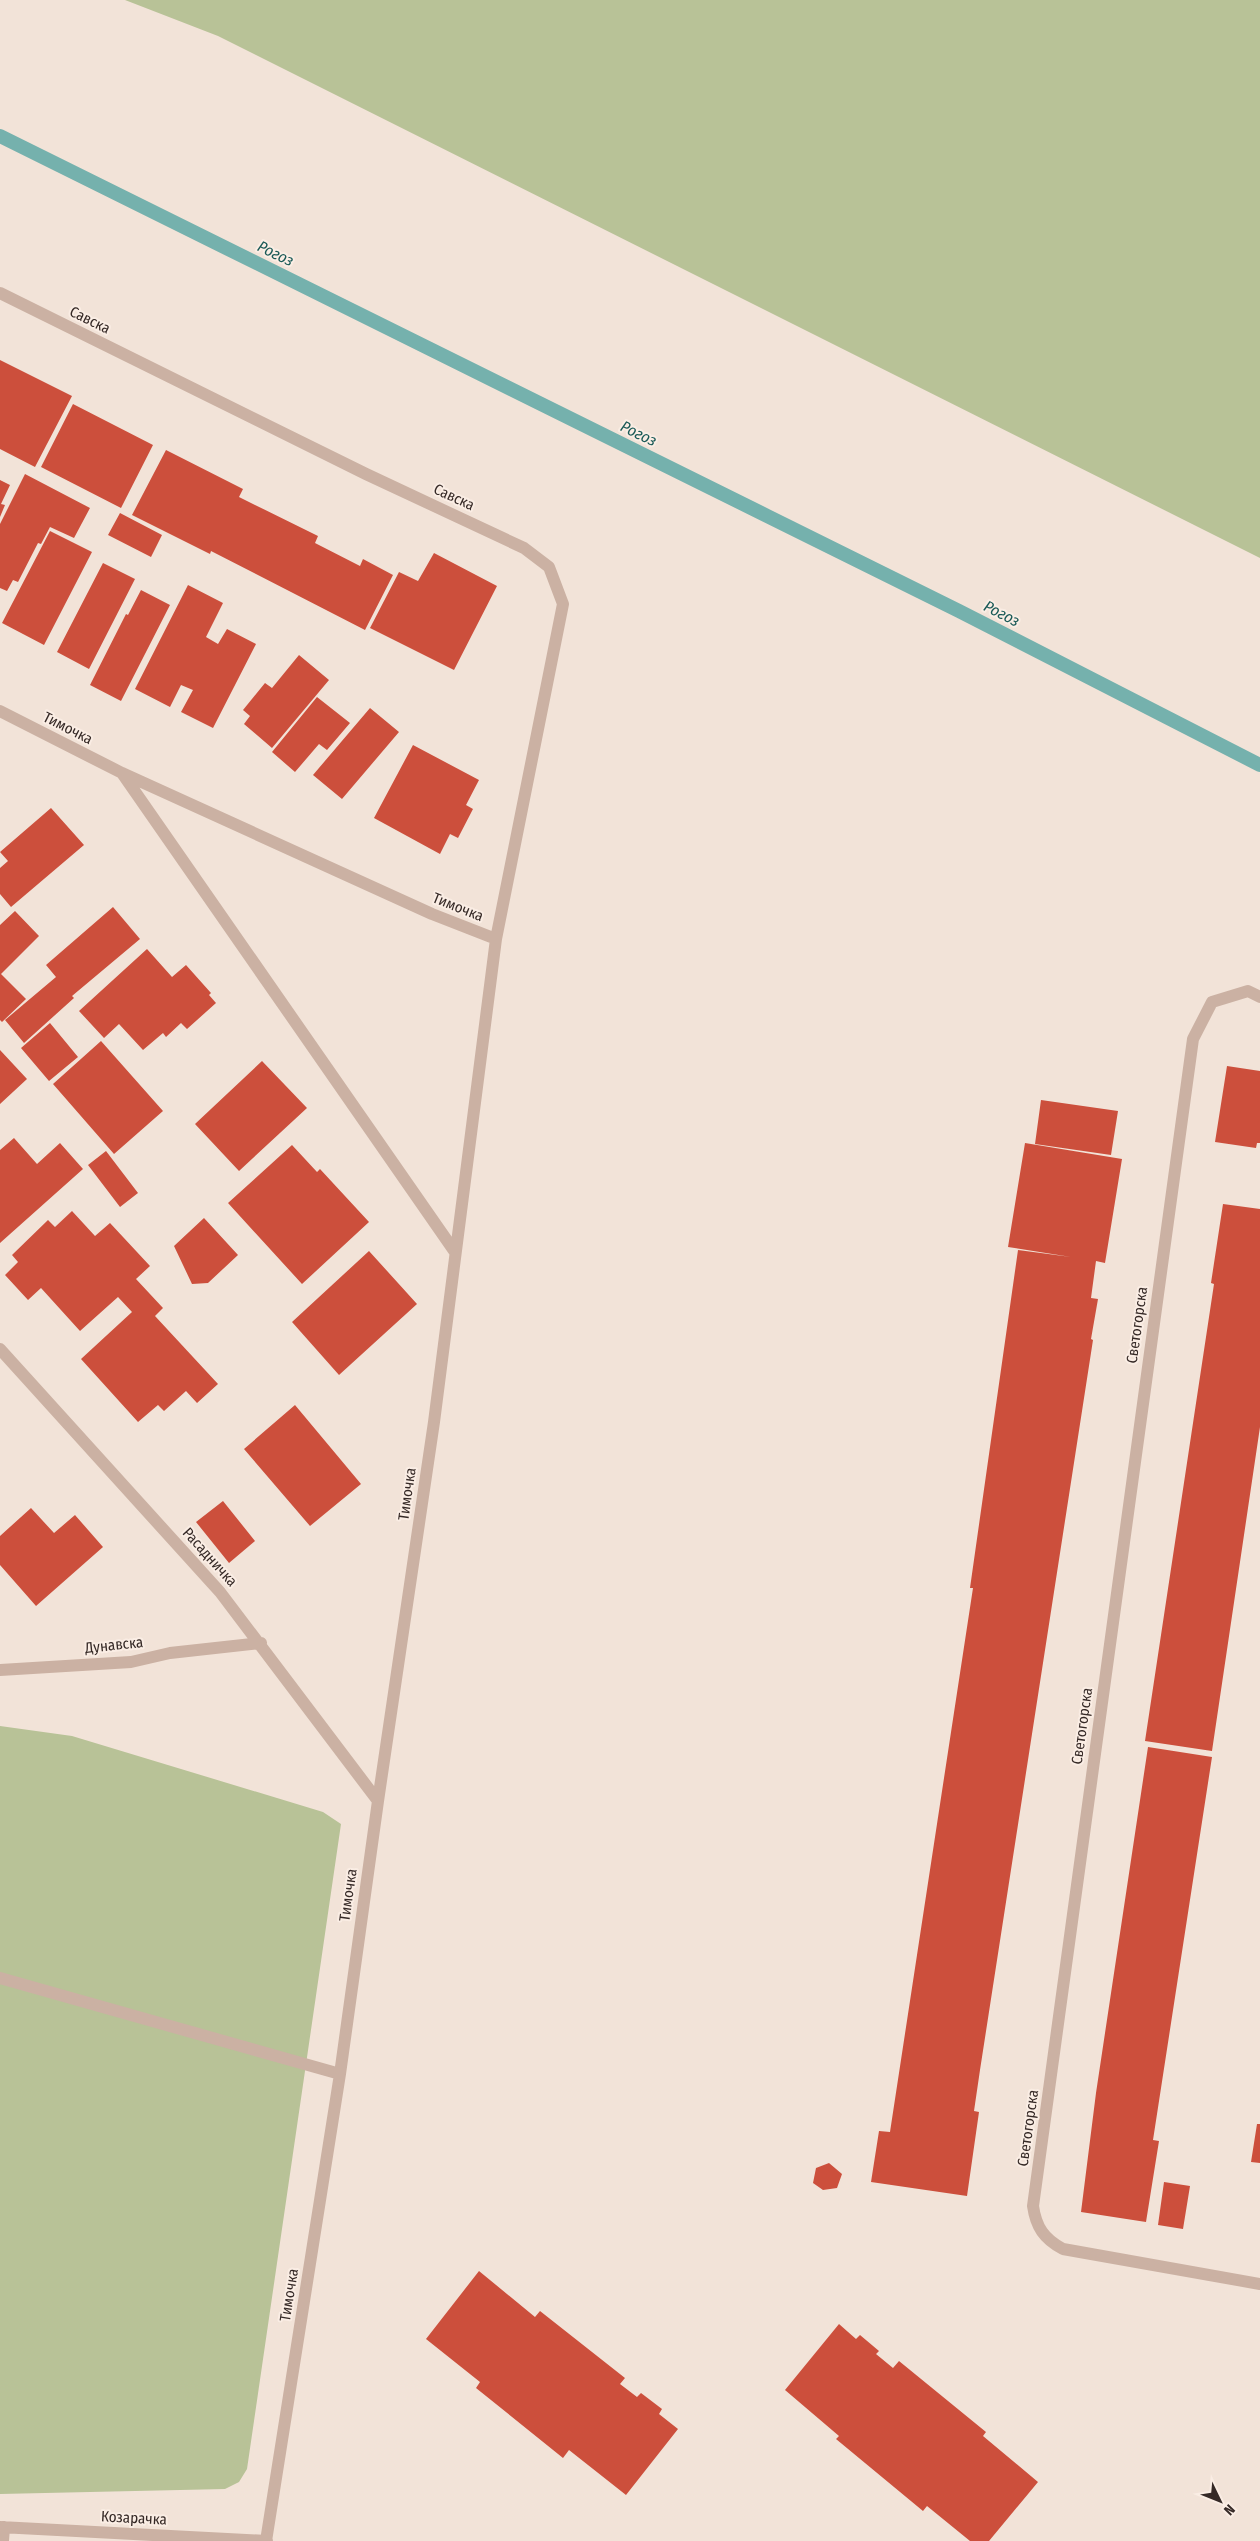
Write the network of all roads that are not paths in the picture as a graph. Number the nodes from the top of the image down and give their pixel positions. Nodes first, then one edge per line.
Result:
1 (0, 293) edge
2 (0, 711) edge
3 (122, 773) junction
4 (496, 939) junction
5 (1260, 997) edge
6 (455, 1252) junction
7 (0, 1349) edge
8 (262, 1643) junction
9 (0, 1670) edge
10 (378, 1801) junction
11 (0, 1978) edge
12 (340, 2074) junction
13 (1260, 2284) edge
14 (2, 2527) edge
15 (3, 2541) edge
16 (267, 2541) edge

1 - 4 street, Савска
2 - 3 street, Тимочка
3 - 4 street, Тимочка
3 - 6 street, Тимочка
4 - 6 street, Тимочка
5 - 13 street, Светогорска
6 - 10 street, Тимочка
7 - 8 street, Расадничка
8 - 9 street, Дунавска
8 - 10 street, Расадничка
10 - 12 street, Тимочка
11 - 12 street
12 - 16 street, Тимочка
14 - 15 street
14 - 16 street, Козарачка

